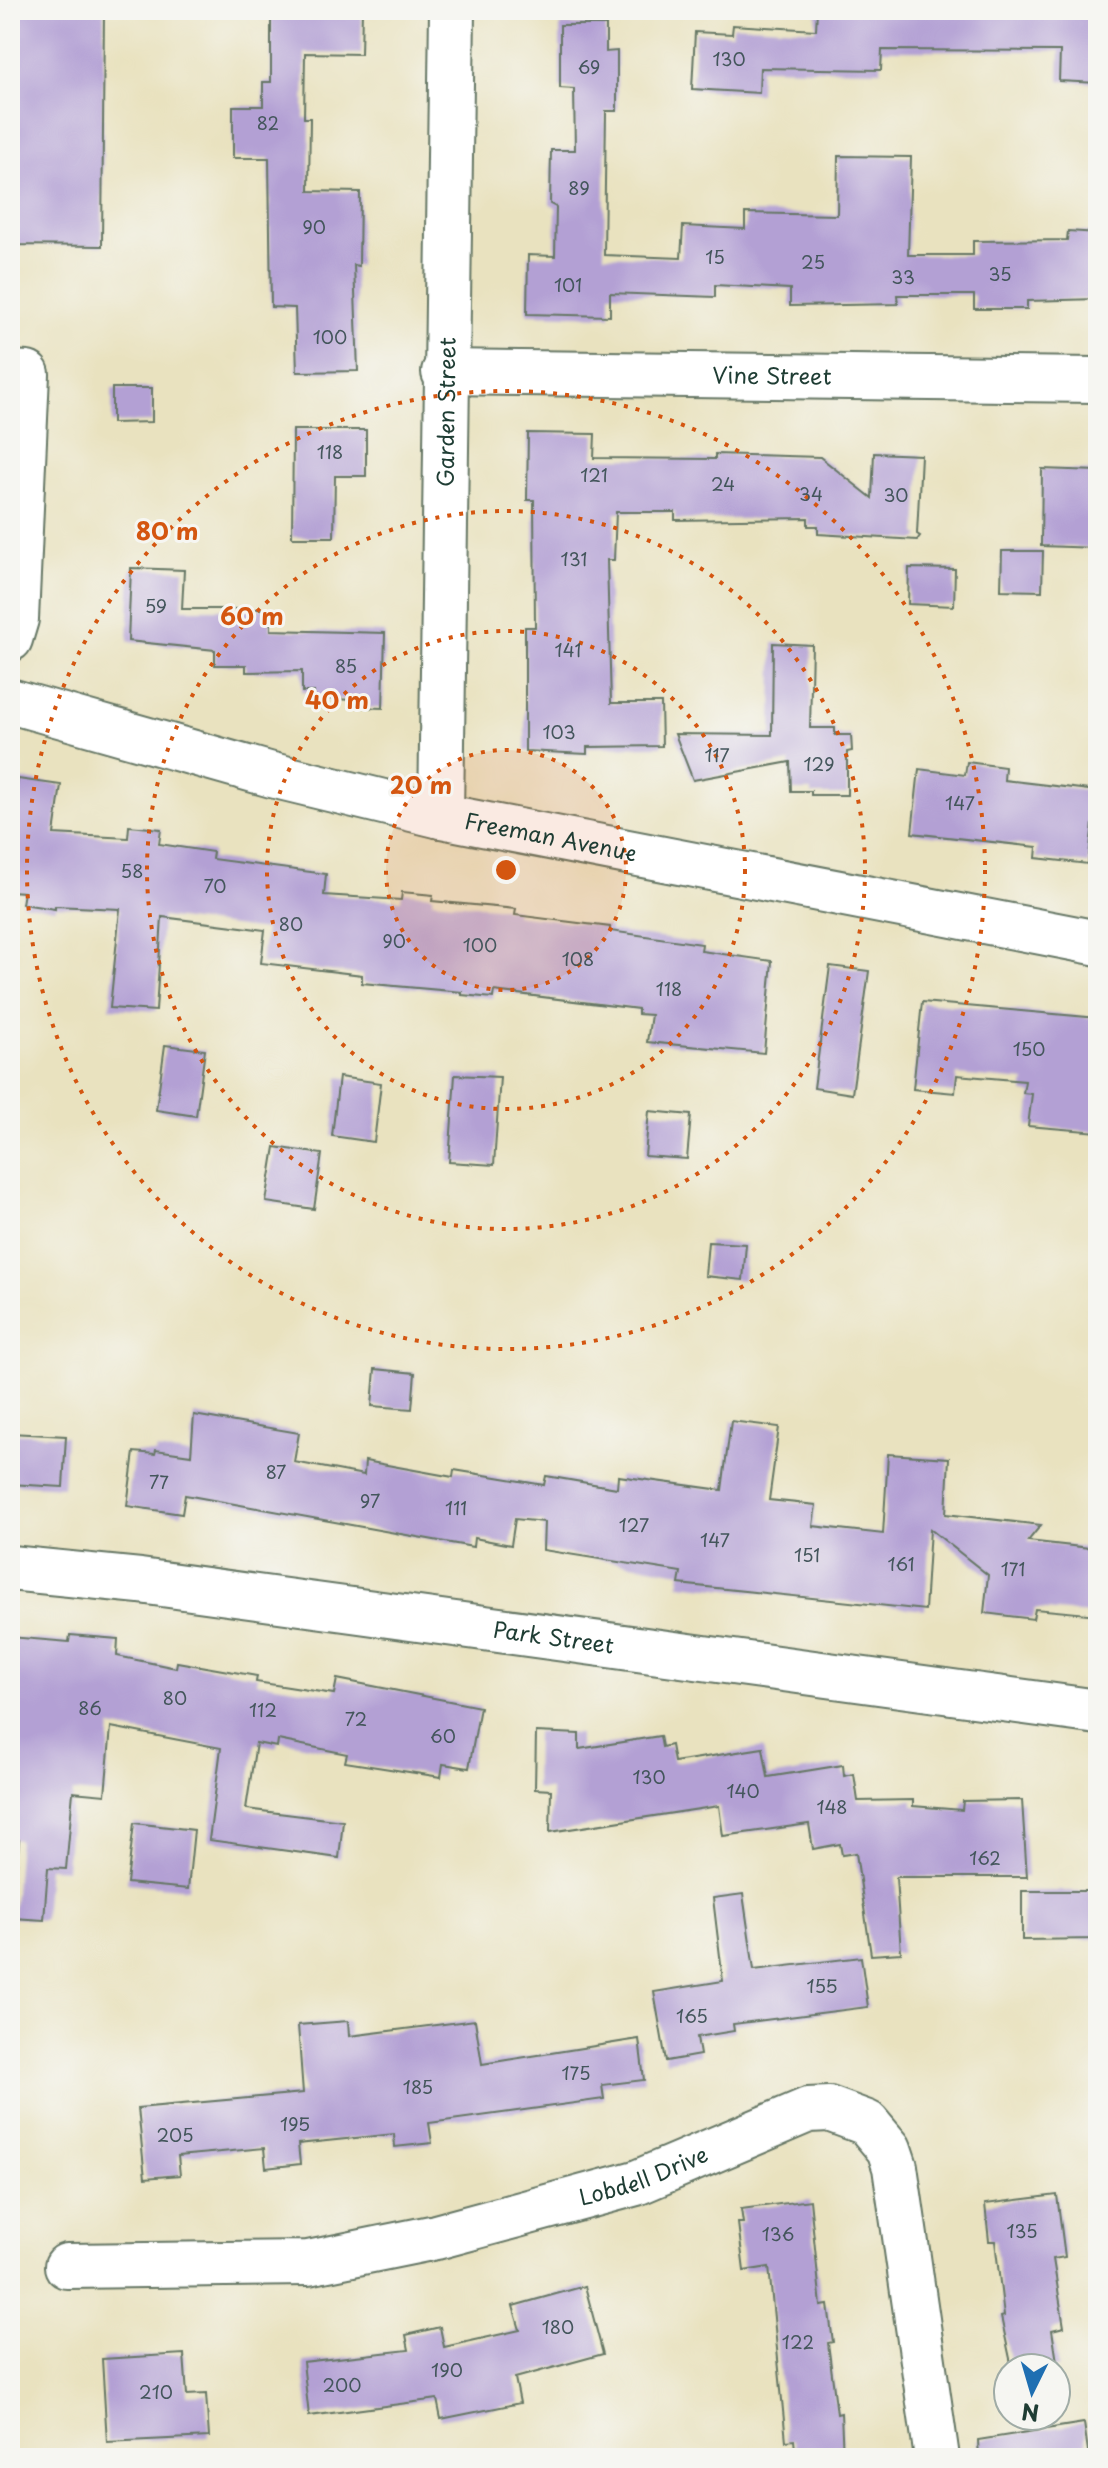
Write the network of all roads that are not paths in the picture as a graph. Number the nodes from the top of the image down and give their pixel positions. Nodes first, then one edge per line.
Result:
1 (452, 10) edge
2 (444, 372) junction
3 (10, 373) edge
4 (1098, 380) edge
5 (10, 639) edge
6 (10, 701) edge
7 (441, 816) junction
8 (1098, 943) edge
9 (10, 1568) edge
10 (1098, 1712) edge
11 (67, 2266) dead end
12 (937, 2458) edge

1 - 2 street, Garden Street
2 - 4 street, Vine Street
2 - 7 street, Garden Street
3 - 5 street
6 - 7 street, Freeman Avenue
7 - 8 street, Freeman Avenue
9 - 10 street, Park Street
11 - 12 street, Lobdell Drive

